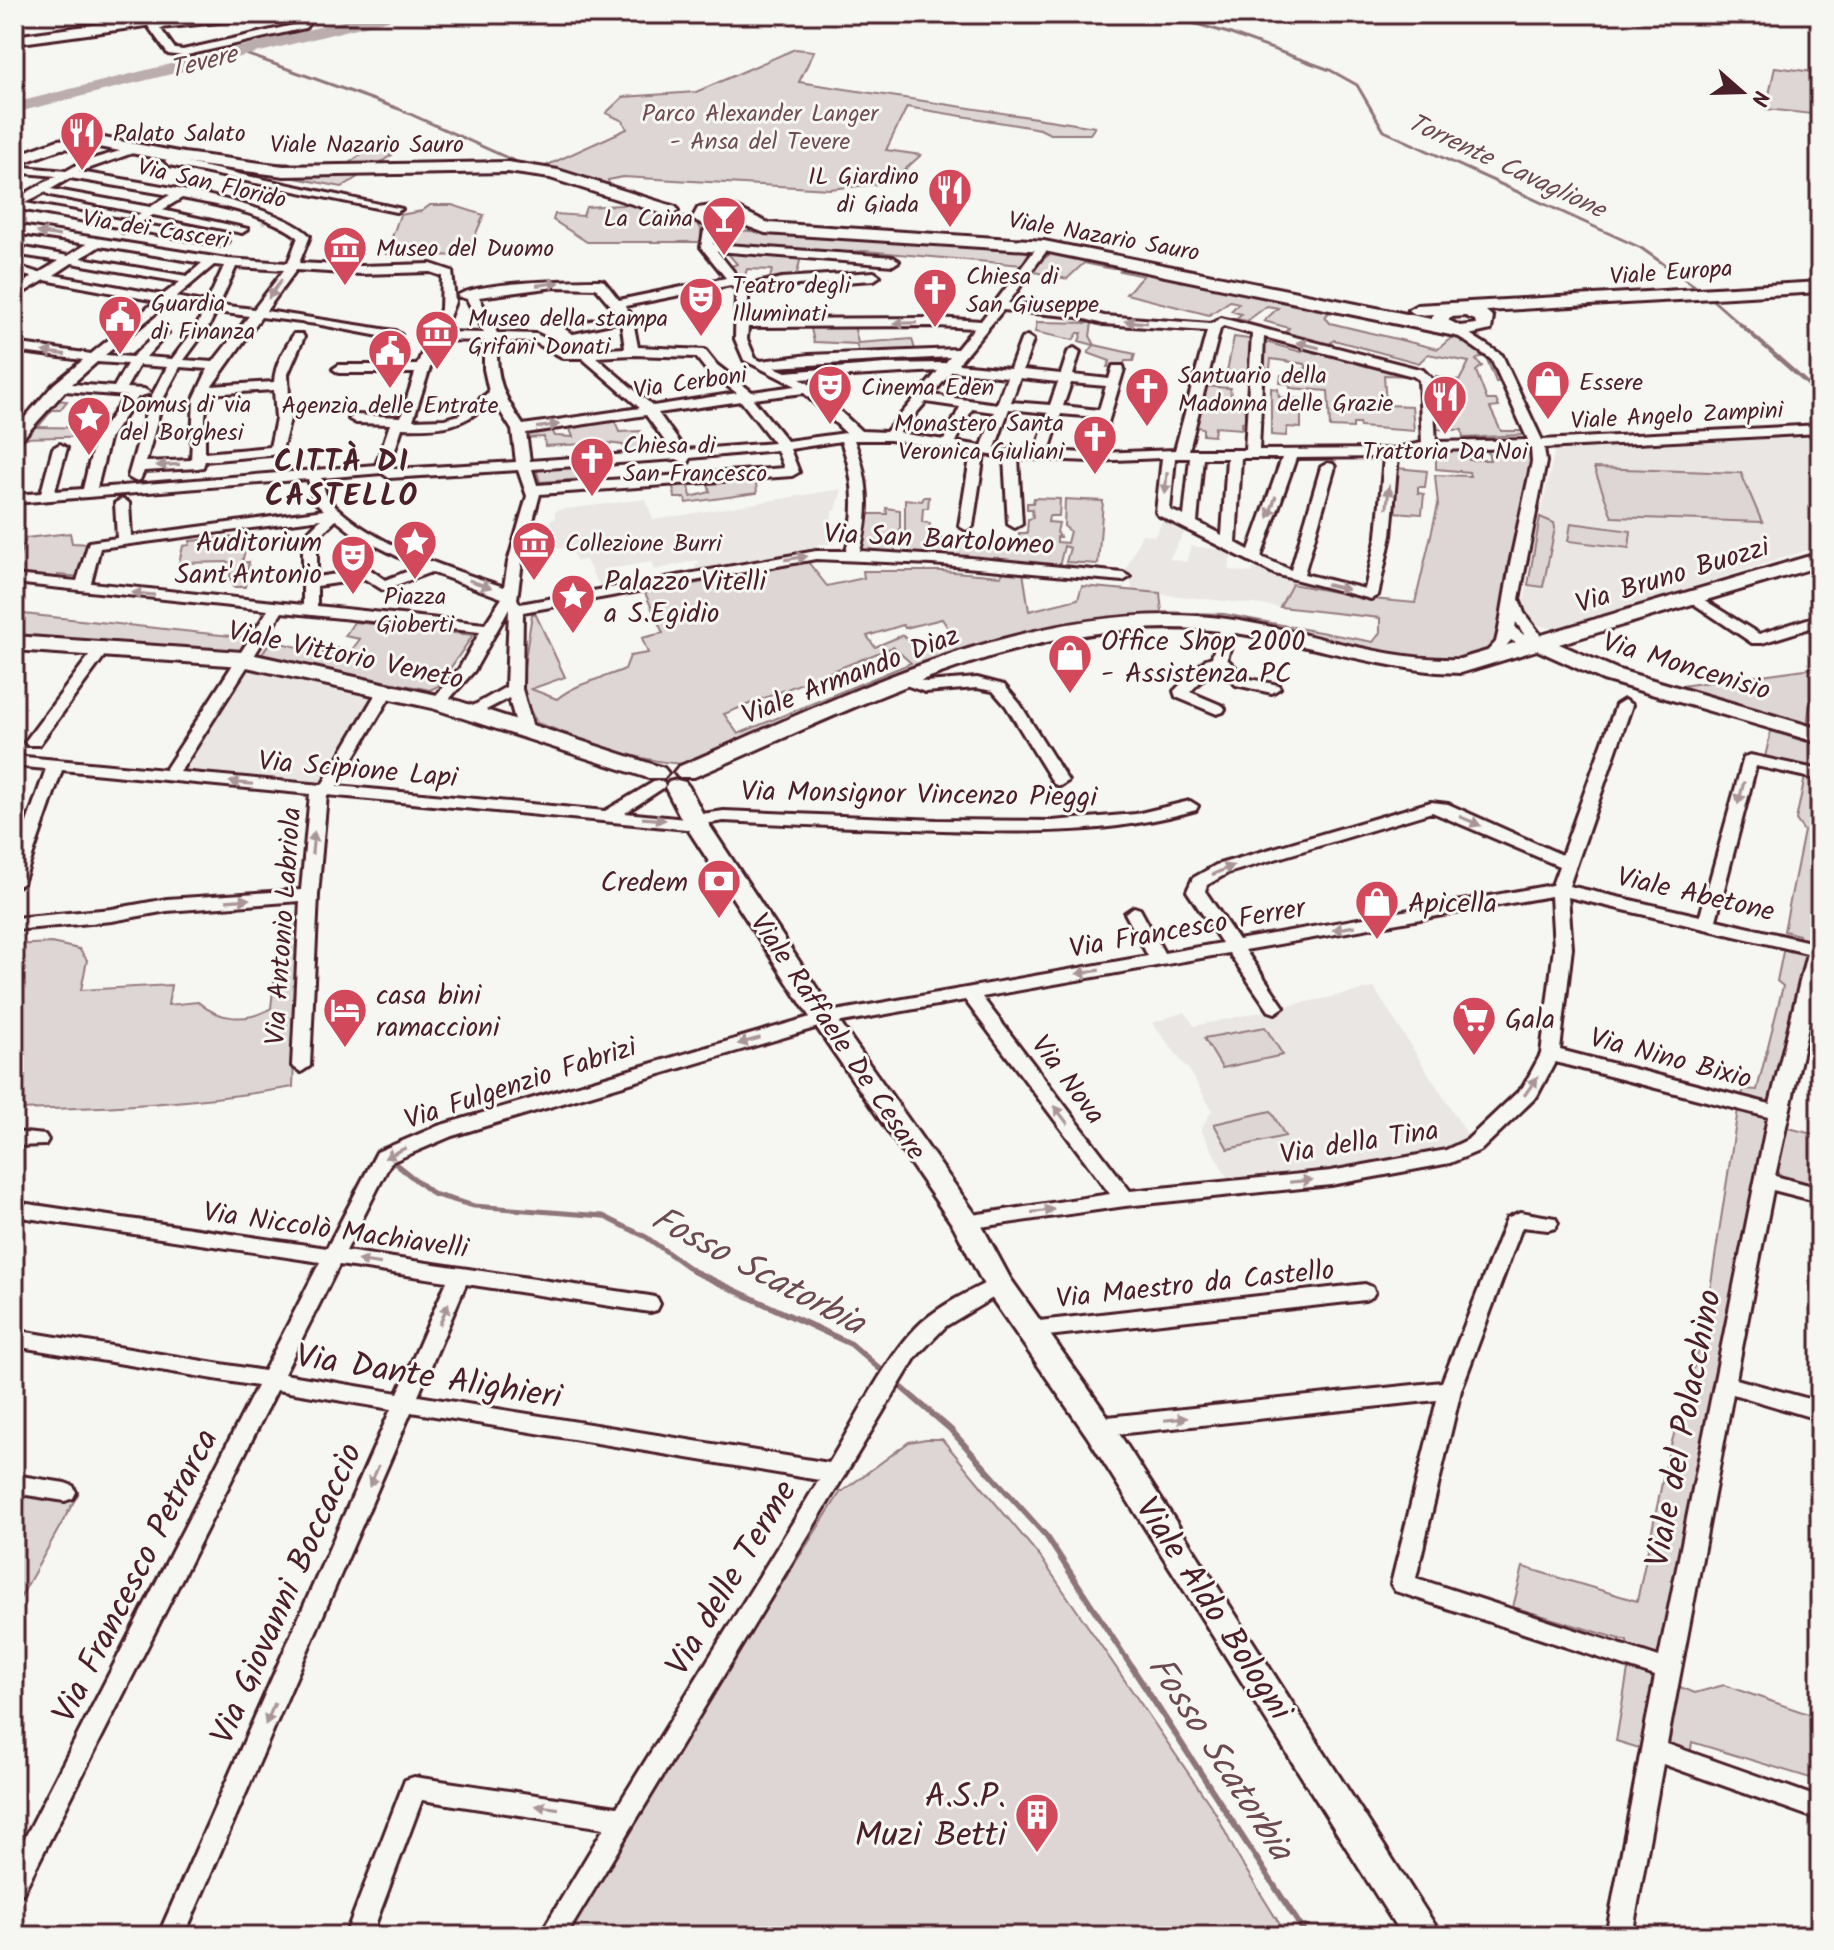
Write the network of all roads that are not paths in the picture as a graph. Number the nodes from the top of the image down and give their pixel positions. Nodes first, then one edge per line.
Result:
1 (15, 14) edge
2 (202, 14) edge
3 (267, 14) edge
4 (302, 14) edge
5 (14, 22) edge
6 (163, 22) junction
7 (14, 40) edge
8 (138, 149) junction
9 (175, 157) junction
10 (14, 166) edge
11 (68, 174) junction
12 (46, 192) junction
13 (179, 195) junction
14 (14, 205) edge
15 (396, 209) dead end
16 (152, 211) junction
17 (266, 218) junction
18 (717, 219) junction
19 (126, 226) junction
20 (14, 229) edge
21 (242, 229) junction
22 (98, 242) junction
23 (222, 242) junction
24 (1044, 246) junction
25 (707, 247) junction
26 (14, 250) edge
27 (71, 259) junction
28 (209, 260) junction
29 (893, 261) dead end
30 (232, 263) junction
31 (292, 264) junction
32 (14, 269) edge
33 (40, 275) junction
34 (874, 276) dead end
35 (191, 280) junction
36 (739, 285) junction
37 (1820, 287) edge
38 (14, 294) edge
39 (471, 294) junction
40 (452, 297) junction
41 (168, 301) junction
42 (1322, 302) junction
43 (617, 304) junction
44 (1525, 305) junction
45 (1000, 306) junction
46 (212, 308) junction
47 (1460, 310) junction
48 (626, 316) junction
49 (253, 319) junction
50 (1486, 322) junction
51 (741, 323) junction
52 (573, 327) dead end
53 (1214, 328) junction
54 (980, 329) junction
55 (1452, 329) junction
56 (162, 333) dead end
57 (1258, 333) junction
58 (395, 335) dead end
59 (491, 335) junction
60 (298, 337) dead end
61 (433, 339) junction
62 (1027, 340) dead end
63 (14, 347) edge
64 (632, 351) junction
65 (1074, 352) dead end
66 (670, 353) junction
67 (960, 353) junction
68 (585, 354) junction
69 (94, 358) junction
70 (1497, 358) junction
71 (135, 361) junction
72 (175, 364) junction
73 (760, 365) junction
74 (217, 366) junction
75 (680, 366) dead end
76 (948, 367) junction
77 (339, 369) dead end
78 (420, 369) junction
79 (1118, 369) dead end
80 (1015, 375) junction
81 (787, 376) junction
82 (1064, 379) junction
83 (1113, 383) junction
84 (278, 386) junction
85 (59, 387) junction
86 (808, 389) junction
87 (204, 390) junction
88 (496, 394) junction
89 (127, 396) junction
90 (158, 396) junction
91 (746, 396) junction
92 (922, 397) junction
93 (967, 405) junction
94 (1002, 407) junction
95 (649, 409) junction
96 (1054, 410) junction
97 (1104, 414) junction
98 (14, 418) edge
99 (30, 418) junction
100 (356, 419) dead end
101 (401, 421) junction
102 (1820, 429) edge
103 (519, 430) junction
104 (852, 436) junction
105 (890, 436) junction
106 (14, 439) edge
107 (1537, 444) junction
108 (948, 445) junction
109 (782, 446) junction
110 (1429, 446) junction
111 (60, 448) dead end
112 (982, 451) junction
113 (682, 453) junction
114 (1391, 453) junction
115 (1011, 454) junction
116 (1175, 454) junction
117 (1197, 454) junction
118 (1234, 454) junction
119 (1252, 454) junction
120 (1290, 454) junction
121 (1041, 456) junction
122 (1091, 457) junction
123 (198, 461) junction
124 (603, 461) junction
125 (1329, 461) junction
126 (523, 464) junction
127 (138, 467) junction
128 (386, 472) junction
129 (314, 476) junction
130 (686, 478) junction
131 (606, 483) junction
132 (531, 490) junction
133 (89, 492) junction
134 (124, 494) junction
135 (47, 496) junction
136 (14, 499) edge
137 (336, 513) junction
138 (1190, 522) junction
139 (1015, 524) dead end
140 (966, 526) dead end
141 (124, 541) junction
142 (1229, 544) junction
143 (852, 554) junction
144 (1253, 559) junction
145 (1820, 559) edge
146 (351, 560) dead end
147 (431, 567) junction
148 (366, 574) junction
149 (1296, 576) junction
150 (1123, 577) dead end
151 (16, 582) edge
152 (312, 582) junction
153 (82, 588) junction
154 (1693, 597) junction
155 (1512, 600) junction
156 (512, 601) junction
157 (277, 607) junction
158 (310, 612) junction
159 (1820, 620) edge
160 (1229, 626) junction
161 (490, 629) junction
162 (1507, 629) junction
163 (1538, 639) junction
164 (14, 643) edge
165 (103, 647) junction
166 (1489, 658) junction
167 (242, 659) junction
168 (1219, 660) junction
169 (937, 678) junction
170 (1272, 688) dead end
171 (514, 689) junction
172 (386, 690) junction
173 (438, 702) junction
174 (1624, 705) dead end
175 (1217, 709) dead end
176 (472, 711) junction
177 (526, 731) junction
178 (1820, 736) edge
179 (33, 742) dead end
180 (14, 761) edge
181 (56, 765) junction
182 (170, 775) junction
183 (1820, 775) edge
184 (669, 780) junction
185 (1060, 781) dead end
186 (323, 790) junction
187 (1190, 806) dead end
188 (611, 815) junction
189 (696, 822) junction
190 (1568, 864) junction
191 (14, 883) edge
192 (1559, 889) junction
193 (309, 895) junction
194 (1134, 913) dead end
195 (14, 924) edge
196 (1706, 925) junction
197 (1819, 945) edge
198 (1237, 948) junction
199 (1159, 960) junction
200 (968, 992) junction
201 (1275, 1007) dead end
202 (824, 1019) junction
203 (1550, 1054) junction
204 (301, 1066) dead end
205 (1778, 1113) junction
206 (14, 1139) edge
207 (38, 1140) dead end
208 (1767, 1181) junction
209 (1820, 1195) edge
210 (1125, 1199) junction
211 (14, 1209) edge
212 (966, 1222) junction
213 (1548, 1223) dead end
214 (333, 1257) junction
215 (460, 1275) junction
216 (999, 1285) junction
217 (1365, 1292) dead end
218 (650, 1304) dead end
219 (1030, 1330) junction
220 (14, 1338) edge
221 (270, 1381) junction
222 (1726, 1384) junction
223 (1450, 1390) junction
224 (405, 1404) junction
225 (1820, 1411) edge
226 (1098, 1427) junction
227 (833, 1473) junction
228 (14, 1484) edge
229 (65, 1492) dead end
230 (1668, 1670) junction
231 (1653, 1750) junction
232 (1820, 1809) edge
233 (624, 1819) junction
234 (14, 1885) edge
235 (171, 1936) edge
236 (358, 1936) edge
237 (552, 1936) edge
238 (1423, 1936) edge
239 (1619, 1936) edge

1 - 5 street
2 - 6 main road
3 - 6 street
4 - 6 street
6 - 7 main road
8 - 9 main road, Viale Nazario Sauro
8 - 10 main road, Viale Nazario Sauro
8 - 11 street
9 - 15 street
9 - 18 main road, Viale Nazario Sauro
10 - 11 street, Via San Florido
11 - 12 street
11 - 13 street, Via San Florido
12 - 14 street
12 - 16 street
13 - 16 street
13 - 17 street, Via San Florido
14 - 19 street
16 - 19 street
16 - 21 street
17 - 21 street
17 - 31 street, Via San Florido
18 - 24 main road, Viale Nazario Sauro
18 - 25 street
19 - 22 street
19 - 23 street
22 -> 20 street, Via dei Casceri
21 - 23 street
22 - 27 street
22 - 28 street, Via dei Casceri
23 - 28 street
24 - 42 main road, Viale Nazario Sauro
24 - 45 street
25 - 29 street
25 - 36 street
26 - 27 street
27 - 33 street
27 - 35 street
28 - 30 street, Via dei Casceri
28 - 35 street
30 - 31 street, Via dei Casceri
30 - 46 street
31 - 40 street, Via dei Casceri
31 -> 49 street, Via San Florido
32 - 33 street
33 - 38 street
33 - 41 street
34 - 36 street
35 - 41 street
36 - 43 street
36 - 51 street
37 - 44 main road, Viale Europa
39 - 40 street
39 -> 43 street
39 - 59 street
40 - 61 street
41 - 46 street
41 - 69 street
42 - 47 main road, Viale Nazario Sauro
42 - 55 main road, Viale Nazario Sauro
43 - 48 street
44 - 47 main road, Viale Nazario Sauro
44 - 50 main road
53 -> 45 street
45 - 54 street
46 - 49 street
46 - 72 street
47 - 50 main road
47 - 55 main road
48 - 52 street
48 - 64 street
49 - 58 street
49 - 74 street, Via San Florido
50 - 55 main road
50 - 70 street
54 -> 51 street
51 - 73 street
53 - 57 street
53 - 116 street
54 - 67 street
55 - 70 street, Viale Nazario Sauro
56 - 71 street
110 -> 57 street
57 - 119 street
59 - 61 street
59 - 68 street
59 - 88 street
60 - 84 street
61 - 78 street
62 - 80 street
69 -> 63 street
64 - 66 street
64 - 68 street
65 - 82 street
66 - 75 street
66 - 91 street
67 - 73 street
67 - 76 street
68 - 95 street
69 - 71 street
69 - 85 street
70 - 107 street, Viale Nazario Sauro
71 - 72 street
71 - 89 street
72 - 74 street
72 - 90 street
73 - 81 street
74 - 87 street, Via San Florido
76 - 80 street
76 - 81 street
76 - 92 street
77 - 78 street
78 - 101 street
79 - 83 street
80 - 82 street
80 - 94 street
81 - 86 street
82 - 83 street
82 - 96 street
83 - 97 street
84 - 87 street
84 - 123 street
85 - 89 street
85 - 99 street
86 - 91 street, Via Cerboni
86 - 104 street
87 - 123 street
88 - 101 street
88 - 103 street
89 - 90 street
89 - 133 street
90 - 127 street
91 - 95 street, Via Cerboni
91 - 109 street
92 - 93 street
92 - 105 street
93 - 94 street
93 - 108 street
94 - 96 street
94 - 112 street
103 -> 95 street, Via Cerboni
95 - 113 street
96 - 97 street
96 - 121 street
97 - 122 street
98 - 99 street
99 - 106 street
100 - 101 street
101 - 128 street
102 - 107 street, Viale Angelo Zampini
103 - 126 street
104 - 105 street, Viale Angelo Zampini
104 - 109 street, Viale Angelo Zampini
104 - 143 street
105 - 108 street, Viale Angelo Zampini
107 - 110 street, Viale Angelo Zampini
107 - 155 street
108 - 112 street, Viale Angelo Zampini
109 - 113 street, Viale Angelo Zampini
109 - 130 street
110 - 114 street, Viale Angelo Zampini
111 - 135 street
112 - 115 street, Viale Angelo Zampini
112 - 140 street
113 - 124 street, Viale Angelo Zampini
113 - 130 street
114 - 125 street, Viale Angelo Zampini
149 -> 114 street
115 - 121 street, Viale Angelo Zampini
115 - 139 street
116 - 117 street, Viale Angelo Zampini
116 - 122 street, Viale Angelo Zampini
116 -> 138 street
117 - 118 street, Viale Angelo Zampini
117 - 138 street
118 - 119 street, Viale Angelo Zampini
118 - 142 street
119 - 120 street, Viale Angelo Zampini
120 - 125 street, Viale Angelo Zampini
120 -> 144 street
121 - 122 street, Viale Angelo Zampini
123 -> 127 street
124 - 126 street, Viale Angelo Zampini
124 - 131 street
125 - 149 street
126 - 128 street, Viale Angelo Zampini
126 - 132 street
127 - 134 street
128 - 129 street, Viale Angelo Zampini
129 - 134 street, Viale Angelo Zampini
129 - 137 street
130 - 131 street
131 - 132 street
132 - 156 street
133 - 134 street, Viale Angelo Zampini
133 - 135 street, Viale Angelo Zampini
134 - 141 street
135 - 136 street, Viale Angelo Zampini
137 - 141 street
137 - 147 street
137 - 152 street
138 - 142 street
141 - 153 street
142 - 144 street
143 - 150 street, Via San Bartolomeo
156 -> 143 street, Via San Bartolomeo
144 - 149 street
145 - 154 main road, Via Bruno Buozzi
146 - 148 street
147 - 148 street
147 -> 156 street
148 - 152 street
151 - 153 street
152 - 158 street
157 -> 153 street
154 - 159 street
154 - 163 main road, Via Bruno Buozzi
155 - 162 street
155 - 163 street
156 - 161 street
156 - 171 street
157 - 158 street
157 - 167 street
158 - 161 street
160 - 166 main road, Viale Armando Diaz
160 - 168 street
160 - 169 main road, Viale Armando Diaz
161 - 173 street
162 - 163 street
162 - 166 street
163 - 166 main road, Viale Armando Diaz
163 - 178 main road, Via Moncenisio
164 - 165 main road, Viale Vittorio Veneto
165 - 167 main road, Viale Vittorio Veneto
165 - 179 street
167 - 172 main road, Viale Vittorio Veneto
167 - 182 street
168 - 170 street
168 - 175 street
169 - 184 main road, Viale Armando Diaz
169 - 185 street
171 - 176 street
171 - 177 street
172 - 173 main road, Viale Vittorio Veneto
172 - 186 street, Via Antonio Labriola
173 - 176 main road, Viale Vittorio Veneto
174 - 190 street, Via della Tina
176 - 177 main road, Viale Vittorio Veneto
177 - 184 main road, Viale Vittorio Veneto
180 - 181 street, Via Scipione Lapi
181 - 182 street, Via Scipione Lapi
181 - 191 street
186 -> 182 street, Via Scipione Lapi
183 -> 196 street
184 - 188 street
184 - 189 main road, Viale Raffaele De Cesare
186 - 188 street, Via Scipione Lapi
193 -> 186 street, Via Antonio Labriola
187 - 189 street, Via Monsignor Vincenzo Pieggi
188 -> 189 street, Via Scipione Lapi
189 - 202 main road, Viale Raffaele De Cesare
190 - 192 street, Via della Tina
198 -> 190 street
192 - 196 street, Viale Abetone
192 -> 198 street, Via Francesco Ferrer
192 - 203 street, Via della Tina
195 -> 193 street
193 - 204 street, Via Antonio Labriola
194 - 199 street
196 - 197 street, Viale Abetone
197 - 205 street, Viale del Polacchino
198 - 199 street, Via Francesco Ferrer
198 - 201 street
199 -> 200 street, Via Francesco Ferrer
200 - 202 street, Via Francesco Ferrer
210 -> 200 street, Via Nova
202 - 212 main road, Viale Raffaele De Cesare
202 -> 214 street, Via Fulgenzio Fabrizi
203 - 205 street, Via Nino Bixio
210 -> 203 street, Via della Tina
205 - 208 street, Viale del Polacchino
206 - 207 street
208 - 209 street
208 - 222 street, Viale del Polacchino
212 -> 210 street, Via della Tina
211 - 214 street, Via Niccolò Machiavelli
212 - 216 main road, Viale Raffaele De Cesare
213 - 223 street
215 -> 214 street, Via Niccolò Machiavelli
214 - 221 street, Via Fulgenzio Fabrizi
215 - 218 street, Via Niccolò Machiavelli
224 -> 215 street, Via Giovanni Boccaccio
216 - 219 main road, Viale Aldo Bologni
216 - 227 street, Via delle Terme
217 - 219 street, Via Maestro da Castello
219 - 226 main road, Viale Aldo Bologni
220 - 221 street, Via Dante Alighieri
221 - 224 street, Via Dante Alighieri
221 - 234 street, Via Francesco Petrarca
222 - 225 street
222 - 230 street, Viale del Polacchino
226 -> 223 street
223 - 230 street
224 - 227 street, Via Dante Alighieri
224 -> 235 street, Via Giovanni Boccaccio
226 - 238 main road, Viale Aldo Bologni
227 - 233 street, Via delle Terme
228 - 229 street
230 - 231 street, Viale del Polacchino
231 - 232 street
231 - 239 street, Viale del Polacchino
233 -> 236 street
233 - 237 street, Via delle Terme

